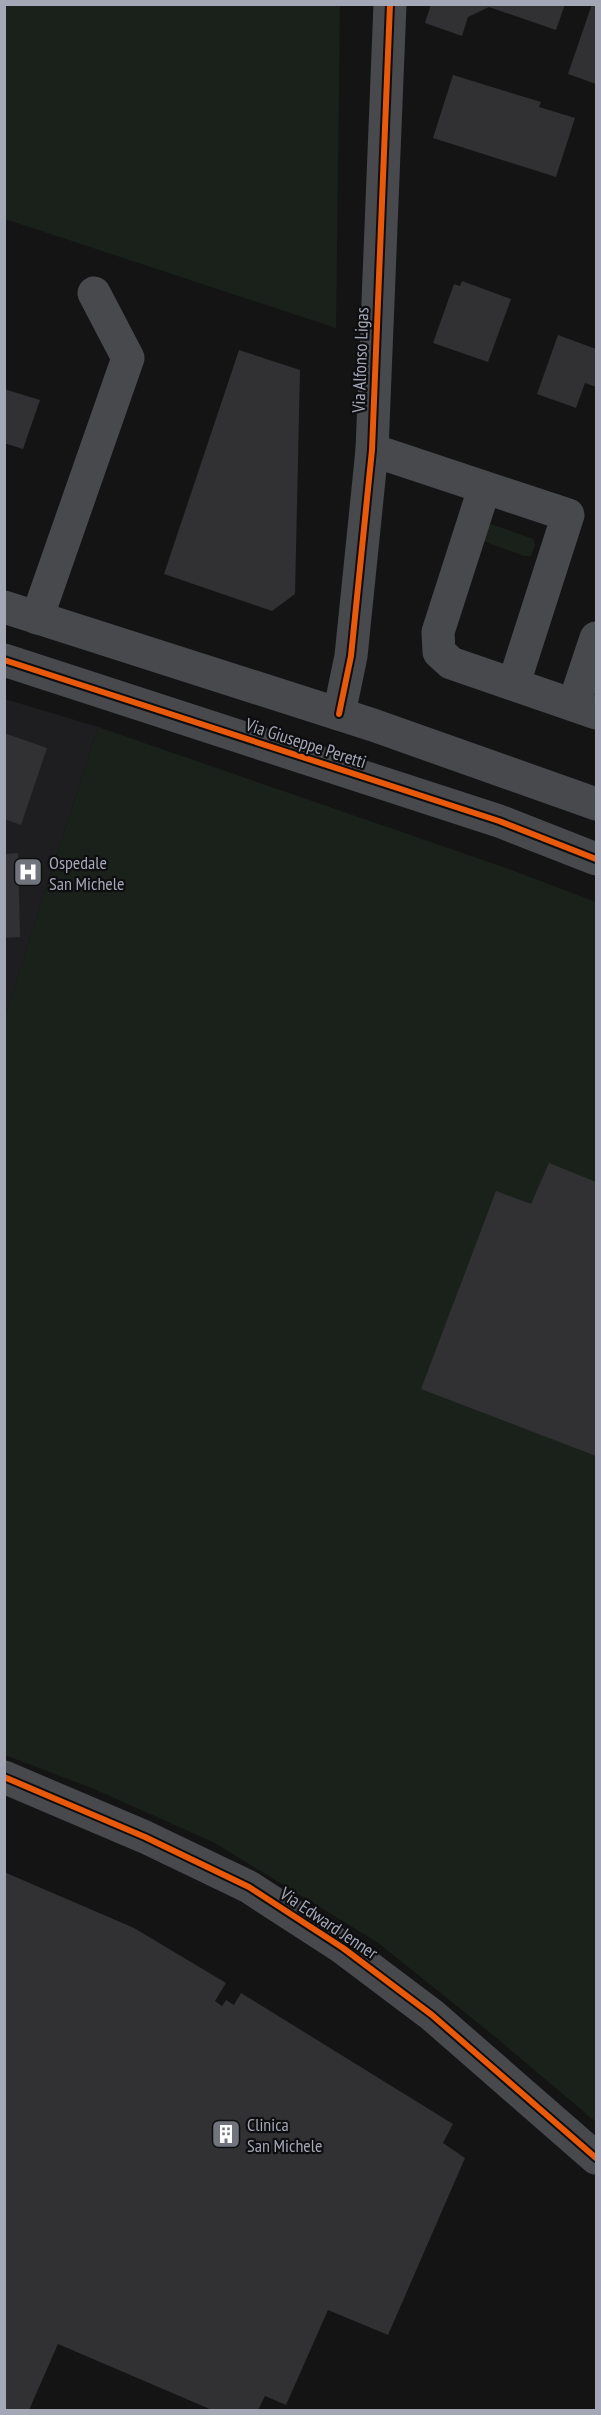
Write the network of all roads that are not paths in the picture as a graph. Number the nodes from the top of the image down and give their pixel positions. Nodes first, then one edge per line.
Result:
1 (390, 4) edge
2 (94, 293) dead end
3 (372, 450) junction
4 (484, 489) junction
5 (4, 607) edge
6 (37, 618) junction
7 (597, 638) edge
8 (4, 660) edge
9 (514, 683) junction
10 (585, 709) edge
11 (339, 714) junction
12 (597, 804) edge
13 (597, 859) edge
14 (4, 1777) edge
15 (597, 2158) edge

1 - 3 street, Via Alfonso Ligas
2 - 6 street
3 - 4 street
3 - 11 street, Via Alfonso Ligas
4 - 9 street
4 - 9 street
5 - 6 street, Via Giuseppe Peretti
6 - 11 street, Via Giuseppe Peretti
7 - 10 street
8 - 13 street, Via Giuseppe Peretti
9 - 10 street
11 - 12 street, Via Giuseppe Peretti
14 - 15 street, Via Edward Jenner

